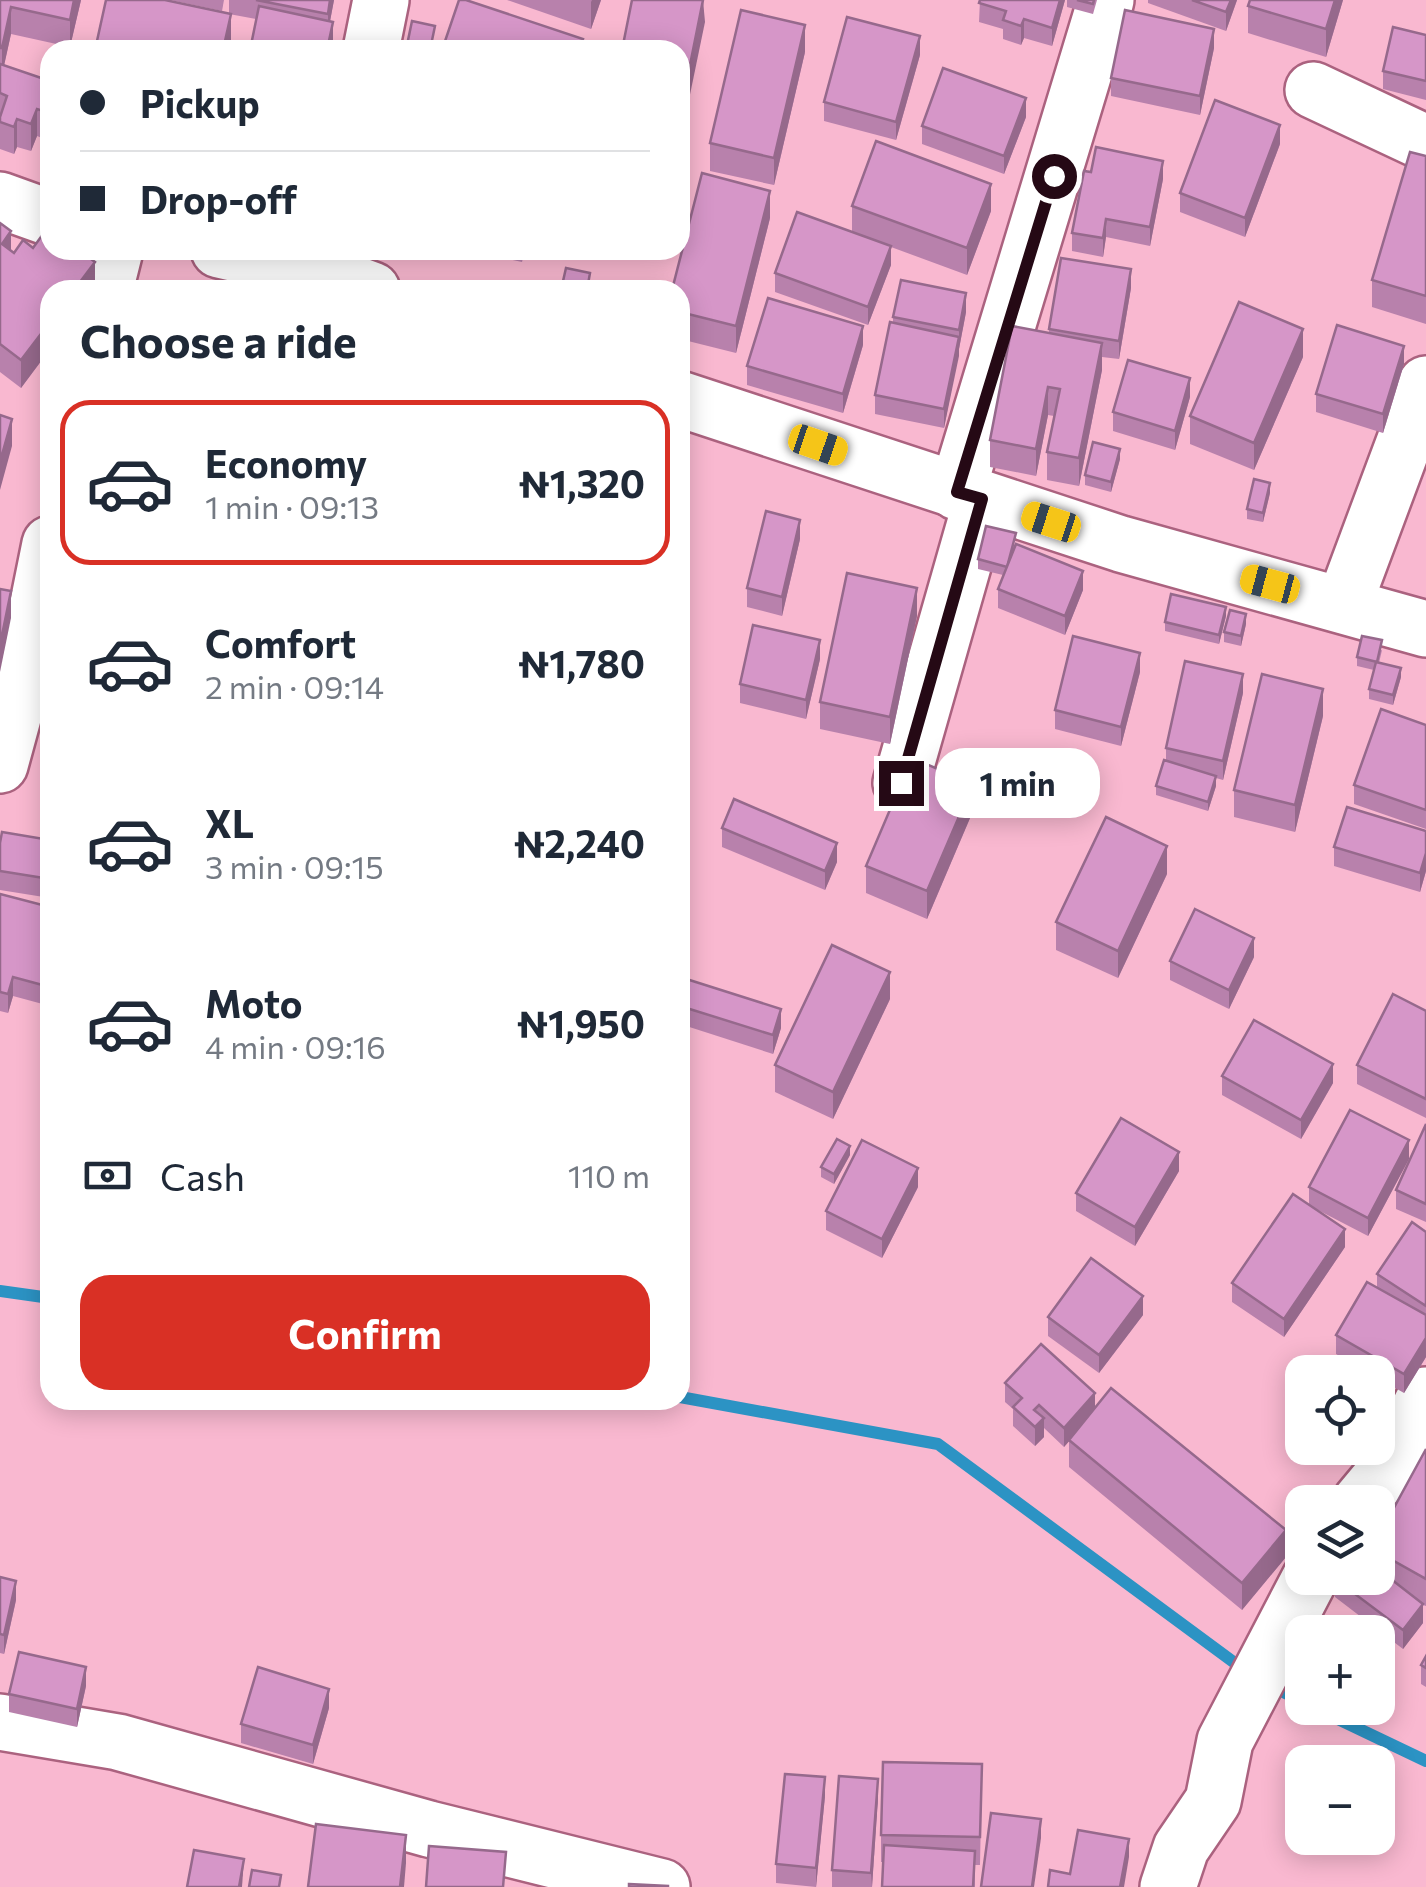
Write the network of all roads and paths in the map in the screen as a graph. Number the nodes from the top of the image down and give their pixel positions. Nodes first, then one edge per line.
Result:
1 (382, 0) edge
2 (1106, 0) edge
3 (373, 40) edge
4 (1313, 90) dead end
5 (1426, 143) edge
6 (0, 200) edge
7 (40, 214) edge
8 (278, 260) edge
9 (342, 271) edge
10 (1426, 384) edge
11 (690, 402) edge
12 (969, 495) junction
13 (40, 595) edge
14 (1344, 604) junction
15 (1426, 629) edge
16 (0, 764) edge
17 (901, 783) edge
18 (1426, 1395) edge
19 (1374, 1485) edge
20 (1301, 1595) edge
21 (0, 1722) edge
22 (662, 1887) edge
23 (1168, 1887) edge

1 - 3 street
2 - 12 street
4 - 5 street
6 - 7 street
8 - 9 street
10 - 14 street
11 - 12 street
12 - 14 street
12 - 17 street
13 - 16 street
14 - 15 street
18 - 19 street
20 - 23 street
21 - 22 street

